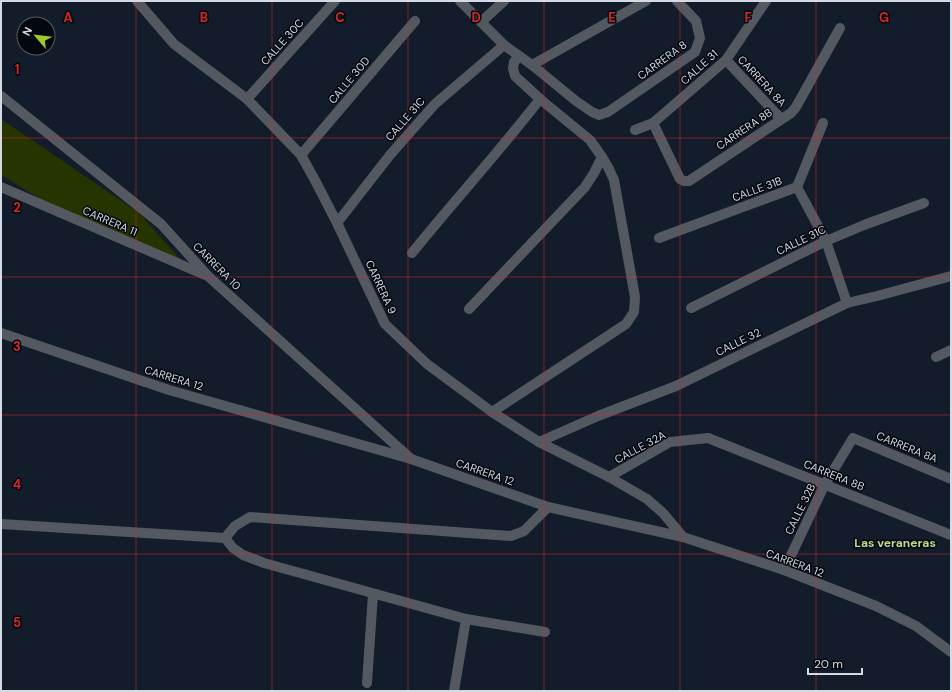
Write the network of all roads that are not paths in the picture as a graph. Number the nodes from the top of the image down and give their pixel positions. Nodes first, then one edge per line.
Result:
1 (137, 1) edge
2 (335, 1) edge
3 (460, 1) edge
4 (504, 1) edge
5 (646, 1) edge
6 (677, 1) edge
7 (766, 1) edge
8 (415, 21) dead end
9 (481, 22) junction
10 (840, 28) dead end
11 (504, 45) junction
12 (519, 56) junction
13 (726, 60) junction
14 (532, 65) junction
15 (1, 96) edge
16 (247, 99) junction
17 (540, 99) junction
18 (781, 119) junction
19 (653, 123) junction
20 (823, 123) dead end
21 (635, 130) dead end
22 (301, 155) junction
23 (602, 157) junction
24 (1, 187) edge
25 (797, 187) junction
26 (924, 203) dead end
27 (337, 222) junction
28 (659, 238) dead end
29 (826, 241) junction
30 (412, 253) dead end
31 (951, 276) edge
32 (209, 277) junction
33 (847, 303) junction
34 (691, 308) dead end
35 (469, 309) dead end
36 (1, 333) edge
37 (951, 350) edge
38 (936, 357) dead end
39 (492, 412) junction
40 (708, 438) joint
41 (853, 438) joint
42 (539, 442) junction
43 (412, 459) junction
44 (609, 477) junction
45 (951, 478) edge
46 (825, 484) junction
47 (548, 507) junction
48 (1, 524) edge
49 (951, 535) edge
50 (683, 537) junction
51 (225, 538) junction
52 (784, 570) junction
53 (373, 594) junction
54 (466, 619) junction
55 (545, 632) dead end
56 (951, 652) edge
57 (367, 683) dead end
58 (454, 691) edge

1 - 16 street, CARRERA 9
2 - 16 street, CALLE 30C
3 - 9 street
4 - 9 street
5 - 14 street
6 - 14 street, CARRERA 8
7 - 13 street, CALLE 31
8 - 22 street, CALLE 30D
9 - 11 street
10 - 18 street, CARRERA 8B
11 - 12 street
11 - 27 street, CALLE 31C
12 - 14 street
12 - 17 street
13 - 18 street, CARRERA 8A
13 - 19 street, CALLE 31
15 - 32 street, CARRERA 10
16 - 22 street, CARRERA 9
17 - 23 street
17 - 30 street
18 - 19 street, CARRERA 8B
19 - 21 street, CALLE 31
20 - 25 street, CALLE 31B
22 - 27 street, CARRERA 9
23 - 35 street
23 - 39 street
24 - 32 street, CARRERA 11
25 - 28 street, CALLE 31B
25 - 29 street
26 - 29 street, CALLE 31C
27 - 39 street, CARRERA 9
29 - 33 street
29 - 34 street, CALLE 31C
31 - 33 street, CALLE 32
32 - 43 street, CARRERA 10
33 - 42 street, CALLE 32
36 - 43 street, CARRERA 12
37 - 38 street
39 - 42 street, CARRERA 9
40 - 44 street, CALLE 32A
40 - 46 street, CARRERA 8B
41 - 45 street, CARRERA 8A
41 - 46 street, CALLE 32B
42 - 44 street, CARRERA 9
43 - 47 street, CARRERA 12
44 - 50 street, CARRERA 9
46 - 49 street, CARRERA 8B
46 - 52 street, CALLE 32B
47 - 50 street, CARRERA 12
47 - 51 street
48 - 51 street
50 - 52 street, CARRERA 12
51 - 53 street
52 - 56 street, CARRERA 12
53 - 54 street
53 - 57 street
54 - 55 street
54 - 58 street

